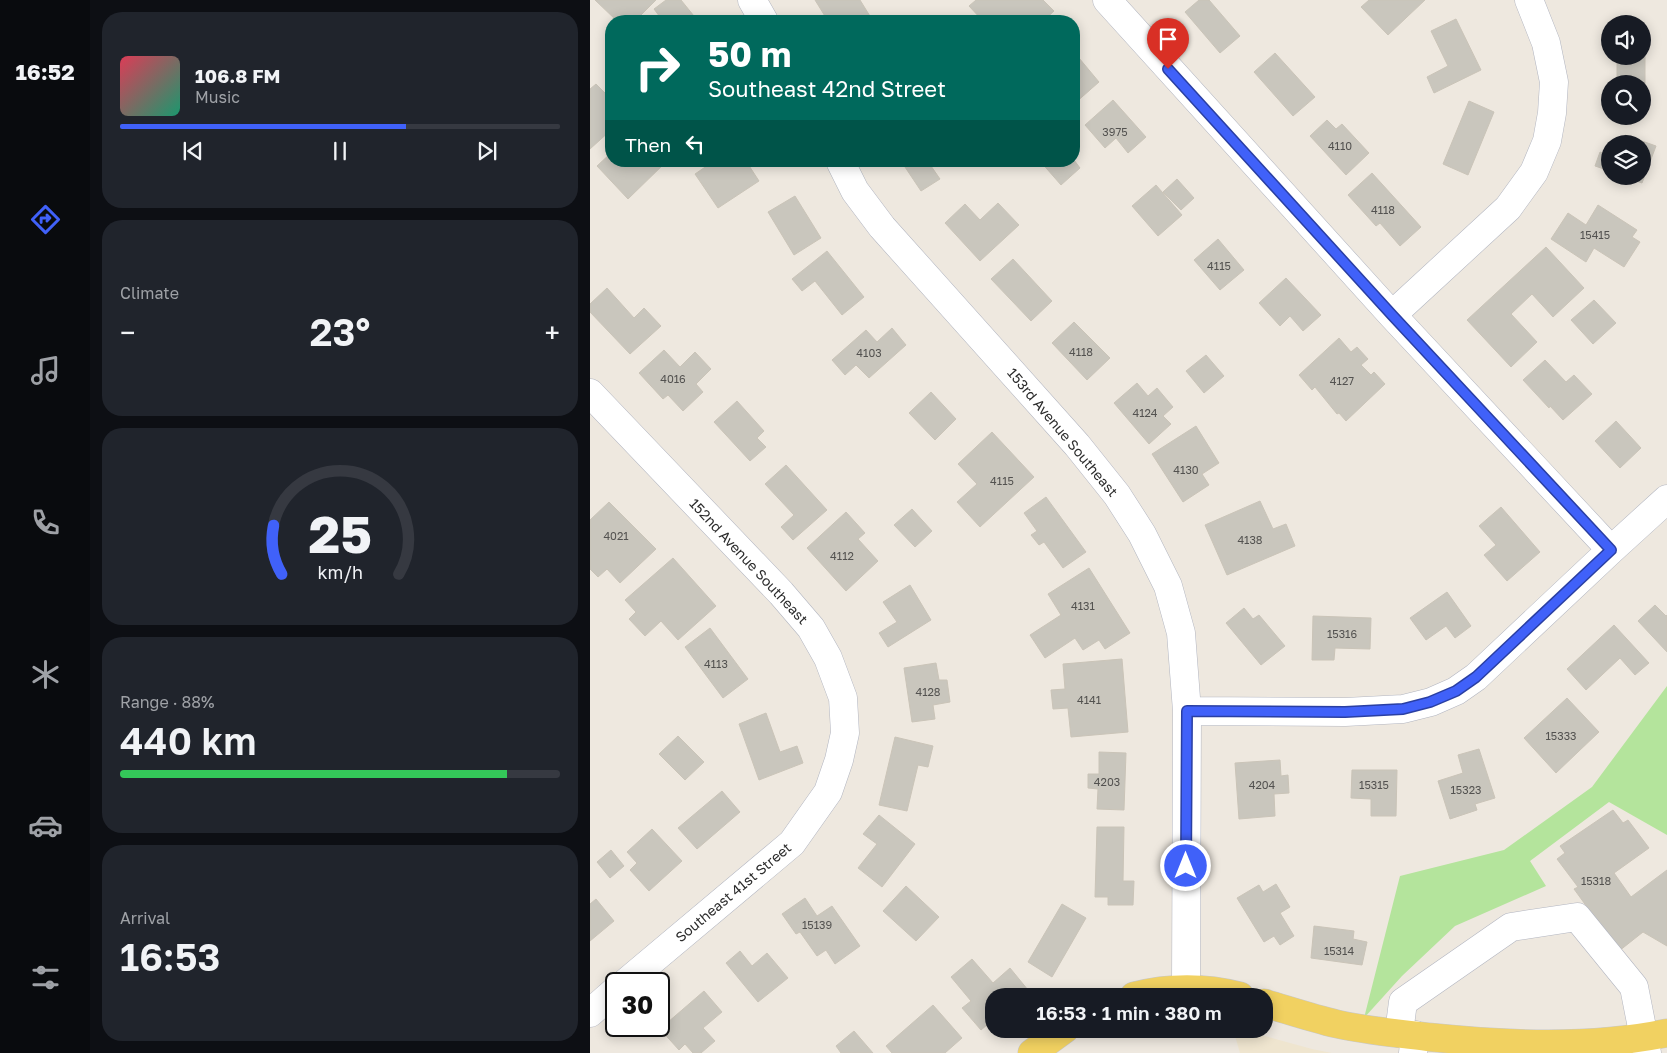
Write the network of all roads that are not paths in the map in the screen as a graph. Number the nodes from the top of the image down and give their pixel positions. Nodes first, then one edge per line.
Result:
1 (1108, 0) edge
2 (1529, 0) edge
3 (843, 167) edge
4 (1392, 315) junction
5 (590, 394) edge
6 (1667, 499) edge
7 (1611, 550) junction
8 (1187, 711) junction
9 (839, 760) joint
10 (638, 972) edge
11 (1186, 988) edge
12 (605, 999) edge
13 (1273, 1006) edge
14 (590, 1012) edge
15 (1053, 1038) edge
16 (1409, 1040) edge
17 (1653, 1041) edge
18 (1032, 1053) edge

1 - 4 street
2 - 4 street
3 - 8 street, 153rd Avenue Southeast
4 - 7 street
5 - 9 street, 152nd Avenue Southeast
6 - 7 street
7 - 8 street
8 - 11 street, 153rd Avenue Southeast
9 - 10 street, Southeast 41st Street
12 - 14 street
13 - 16 main road
15 - 18 main road
16 - 17 main road
16 - 17 street

